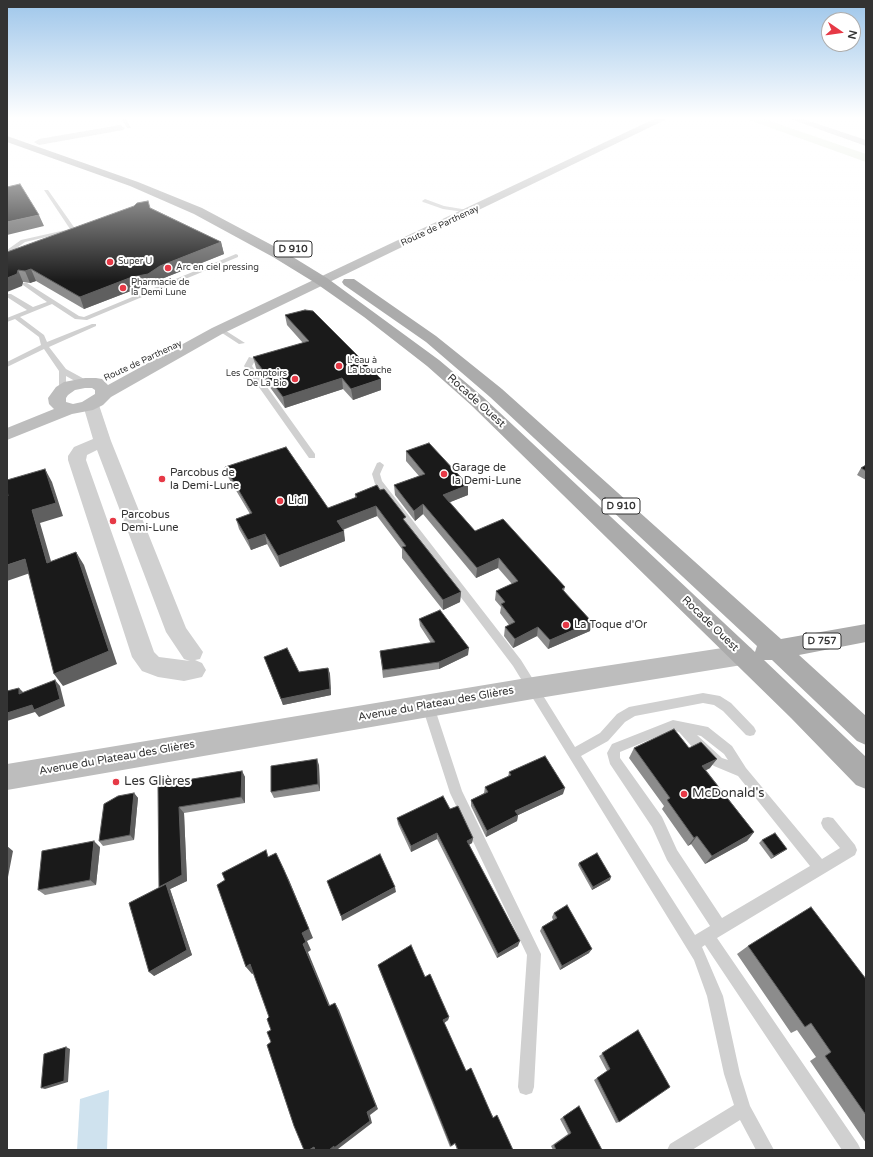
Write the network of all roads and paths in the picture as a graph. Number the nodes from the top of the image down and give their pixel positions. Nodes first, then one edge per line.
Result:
1 (103, 173) edge
2 (127, 173) edge
3 (550, 173) edge
4 (46, 191) dead end
5 (426, 201) dead end
6 (471, 211) junction
7 (225, 213) dead end
8 (249, 225) dead end
9 (300, 252) dead end
10 (7, 253) edge
11 (236, 256) dead end
12 (328, 274) junction
13 (25, 284) edge
14 (9, 295) dead end
15 (52, 302) junction
16 (32, 310) junction
17 (16, 317) junction
18 (85, 319) junction
19 (7, 320) edge
20 (219, 330) junction
21 (241, 343) dead end
22 (44, 346) junction
23 (252, 359) dead end
24 (7, 365) edge
25 (63, 371) junction
26 (93, 391) junction
27 (62, 400) junction
28 (7, 428) edge
29 (7, 434) edge
30 (102, 441) junction
31 (312, 456) dead end
32 (380, 465) dead end
33 (866, 633) edge
34 (777, 650) junction
35 (742, 655) junction
36 (533, 688) junction
37 (428, 706) junction
38 (750, 731) dead end
39 (866, 733) edge
40 (572, 753) junction
41 (866, 776) edge
42 (7, 777) edge
43 (828, 823) dead end
44 (820, 868) junction
45 (714, 932) junction
46 (693, 944) junction
47 (526, 1086) dead end
48 (743, 1109) junction
49 (676, 1150) edge
50 (765, 1150) edge
51 (852, 1150) edge

1 - 12 main road, Rocade Ouest / D 910
2 - 7 main road
3 - 6 main road, Route de Parthenay
4 - 10 lane
5 - 6 lane
6 - 12 main road, Route de Parthenay
8 - 9 main road, D 910
11 - 18 lane
12 - 20 main road, Route de Parthenay
12 - 34 main road, D 910
12 - 35 main road, Rocade Ouest / D 910
13 - 15 lane
14 - 16 lane
15 - 16 lane
15 - 18 lane
16 - 17 lane
17 - 19 lane
17 - 22 lane
18 - 22 lane
20 - 21 lane
20 - 26 main road, Route de Parthenay
22 - 24 lane
22 - 25 lane
23 - 31 lane
25 - 26 lane
25 - 27 lane
26 - 27 main road
26 - 27 main road
26 - 30 street
27 - 28 main road
27 - 29 main road
30 - 30 street
32 - 36 lane
33 - 34 main road, Avenue du Plateau des Glières / D 757
34 - 35 main road, Avenue du Plateau des Glières / D 757
34 - 39 main road, D 910
35 - 36 main road, Avenue du Plateau des Glières
35 - 41 main road, Rocade Ouest / D 910
36 - 37 main road, Avenue du Plateau des Glières
36 - 40 lane
37 - 42 main road, Avenue du Plateau des Glières
37 - 47 lane
38 - 40 lane
40 - 46 lane
43 - 44 lane
44 - 45 lane
44 - 45 lane
45 - 46 lane
45 - 51 lane
46 - 48 lane
48 - 49 lane
48 - 50 lane

